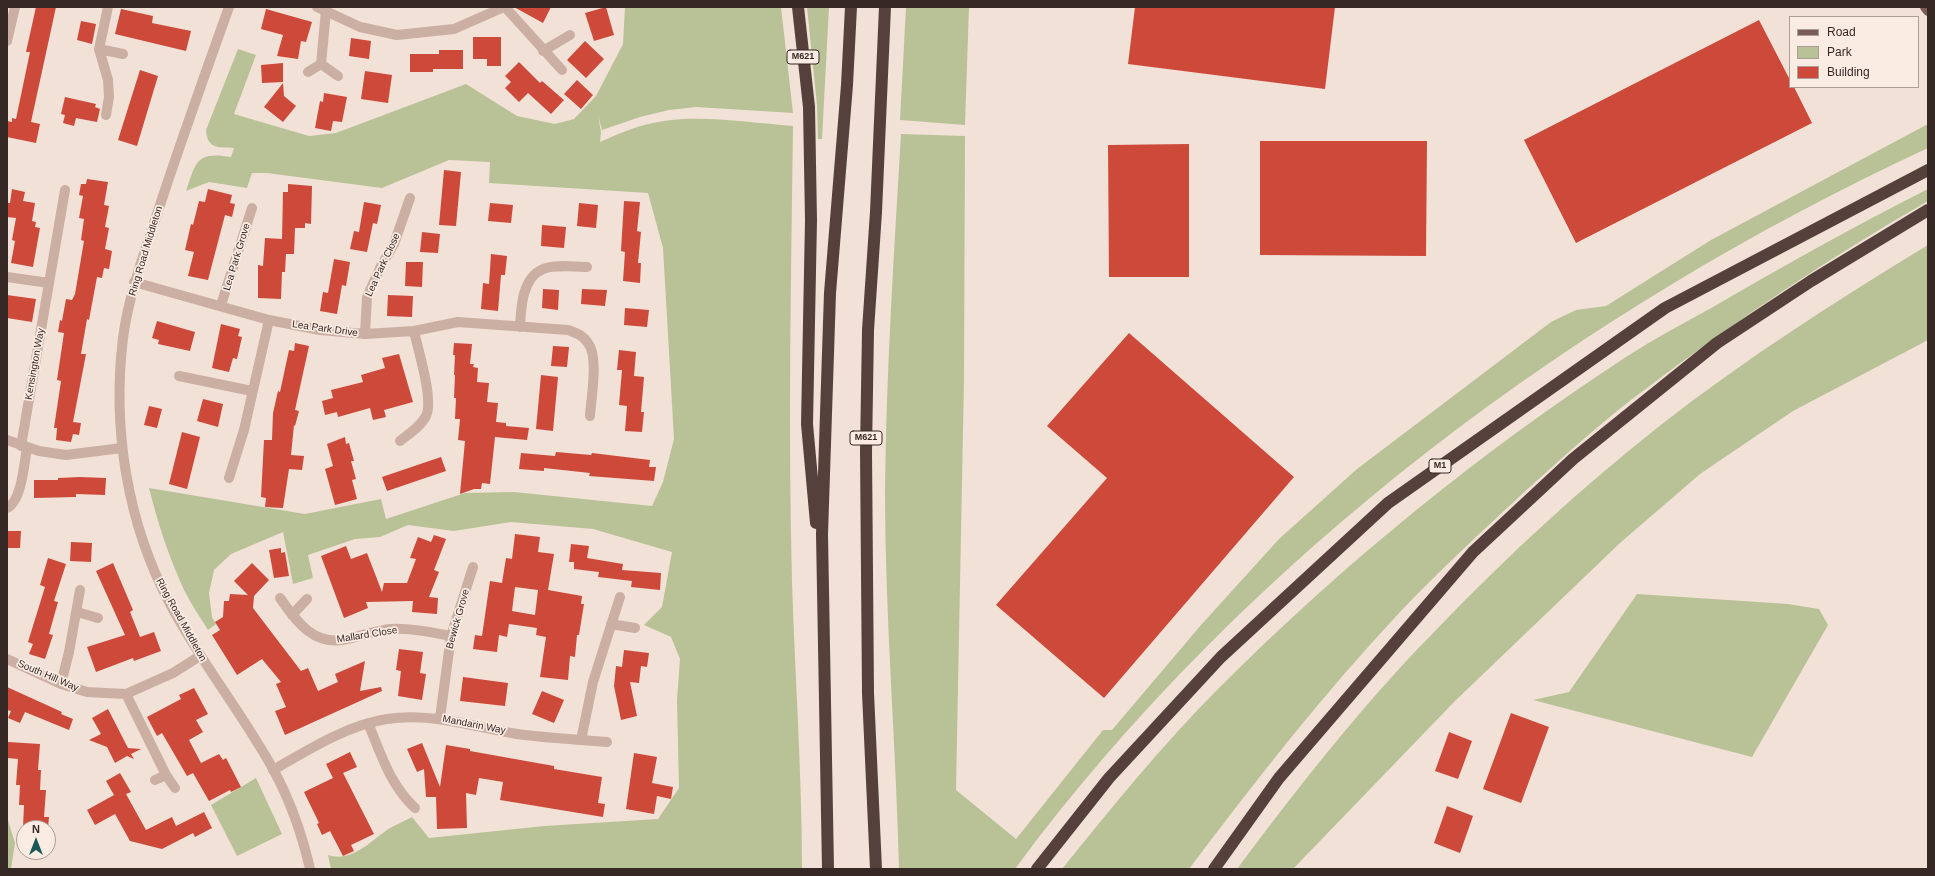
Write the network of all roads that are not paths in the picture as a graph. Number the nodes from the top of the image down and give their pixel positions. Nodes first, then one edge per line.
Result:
1 (15, 7) edge
2 (108, 7) edge
3 (229, 7) edge
4 (505, 7) edge
5 (798, 7) edge
6 (850, 7) edge
7 (886, 7) edge
8 (1925, 7) edge
9 (321, 9) edge
10 (1928, 12) edge
11 (570, 34) dead end
12 (7, 41) edge
13 (99, 49) junction
14 (543, 50) junction
15 (123, 54) dead end
16 (321, 64) junction
17 (562, 70) dead end
18 (308, 72) dead end
19 (338, 76) dead end
20 (106, 115) dead end
21 (1928, 170) edge
22 (65, 190) dead end
23 (410, 198) dead end
24 (252, 208) dead end
25 (1928, 210) edge
26 (587, 267) dead end
27 (7, 278) edge
28 (134, 282) junction
29 (49, 283) junction
30 (221, 306) junction
31 (269, 320) junction
32 (520, 327) junction
33 (414, 331) junction
34 (365, 334) junction
35 (179, 376) dead end
36 (252, 391) junction
37 (590, 416) dead end
38 (7, 440) edge
39 (400, 441) dead end
40 (24, 447) junction
41 (122, 448) junction
42 (229, 478) dead end
43 (7, 508) edge
44 (473, 567) dead end
45 (80, 590) dead end
46 (823, 596) junction
47 (620, 597) dead end
48 (280, 598) dead end
49 (307, 600) dead end
50 (77, 612) junction
51 (292, 615) junction
52 (98, 618) dead end
53 (611, 624) junction
54 (635, 628) dead end
55 (451, 636) junction
56 (200, 656) junction
57 (7, 659) edge
58 (61, 684) junction
59 (126, 694) junction
60 (440, 718) junction
61 (368, 723) junction
62 (581, 740) junction
63 (607, 742) dead end
64 (273, 770) junction
65 (166, 775) junction
66 (155, 780) dead end
67 (175, 788) dead end
68 (415, 808) dead end
69 (310, 869) edge
70 (828, 869) edge
71 (876, 869) edge
72 (1037, 869) edge
73 (1214, 869) edge

1 - 12 street
2 - 13 street
3 - 28 street, Ring Road Middleton
4 - 9 street
4 - 14 street
5 - 46 highway, M621
6 - 46 highway, M621
7 - 71 highway, M621
8 - 10 main road
9 - 16 street
11 - 14 street
13 - 15 street
13 - 20 street
14 - 17 street
16 - 18 street
16 - 19 street
21 - 72 highway, M1
22 - 29 street, Kensington Way
23 - 34 street, Lea Park Close
24 - 30 street, Lea Park Grove
25 - 73 highway
26 - 32 street
27 - 29 street
28 - 30 street, Lea Park Drive
28 - 41 street, Ring Road Middleton
29 - 40 street, Kensington Way
30 - 31 street, Lea Park Drive
31 - 34 street, Lea Park Drive
31 - 36 street
32 - 33 street, Lea Park Drive
32 - 37 street, Lea Park Drive
33 - 34 street, Lea Park Drive
33 - 39 street
35 - 36 street
36 - 42 street
38 - 40 street
40 - 41 street
40 - 43 street, Kensington Way
41 - 56 street, Ring Road Middleton
44 - 55 street, Bewick Grove
45 - 50 street
46 - 70 highway, M621
47 - 53 street
48 - 51 street, Mallard Close
49 - 51 street
50 - 52 street
50 - 58 street
51 - 55 street, Mallard Close
53 - 54 street
53 - 62 street
55 - 60 street, Bewick Grove
56 - 59 street, South Hill Way
56 - 64 street, Ring Road Middleton
57 - 58 street, South Hill Way
58 - 59 street, South Hill Way
59 - 65 street
60 - 61 street, Mandarin Way
60 - 62 street, Mandarin Way
61 - 64 street, Mandarin Way
61 - 68 street
62 - 63 street, Mandarin Way
64 - 69 street, Ring Road Middleton
65 - 66 street
65 - 67 street

